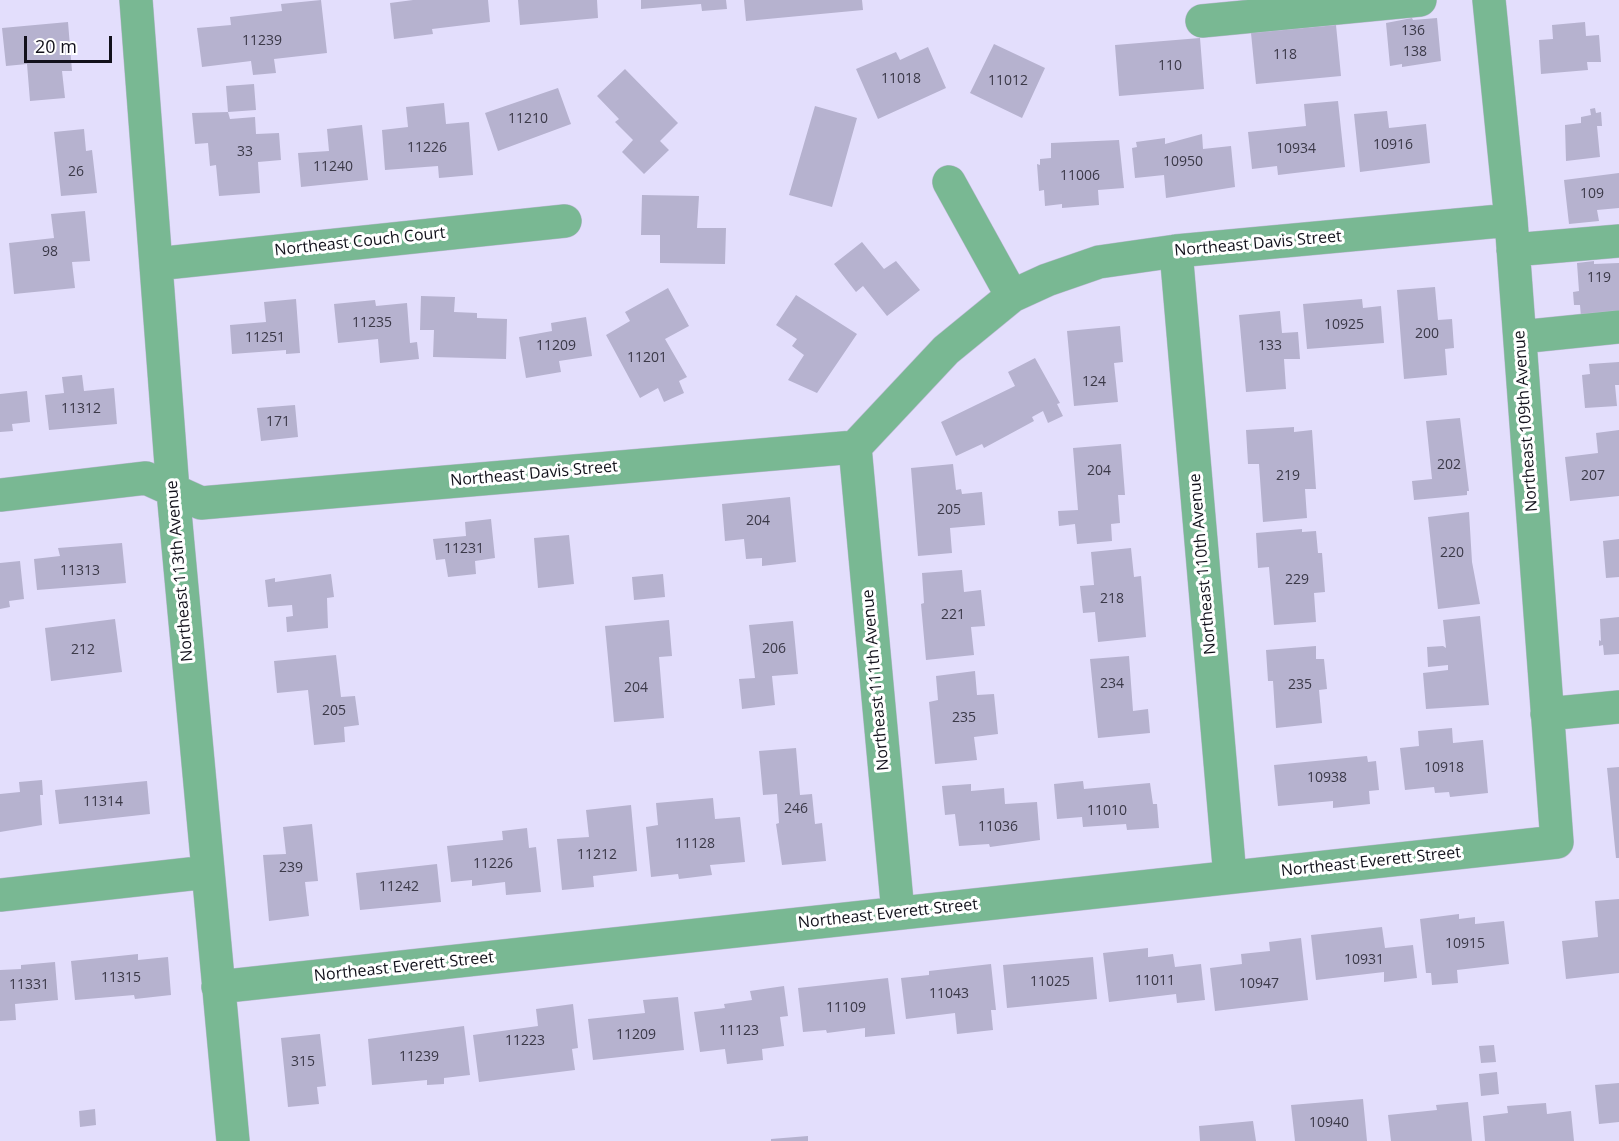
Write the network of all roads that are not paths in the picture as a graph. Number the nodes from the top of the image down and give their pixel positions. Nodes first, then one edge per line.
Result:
1 (136, 0) edge
2 (1420, 0) edge
3 (1489, 0) edge
4 (1202, 21) dead end
5 (949, 182) dead end
6 (565, 221) dead end
7 (1512, 235) junction
8 (1619, 241) edge
9 (1176, 251) junction
10 (156, 264) junction
11 (1012, 296) junction
12 (1619, 327) edge
13 (1520, 337) junction
14 (855, 447) junction
15 (173, 491) junction
16 (0, 495) edge
17 (1619, 706) edge
18 (1547, 714) junction
19 (1557, 842) joint
20 (208, 872) junction
21 (1230, 877) junction
22 (0, 895) edge
23 (898, 913) junction
24 (218, 987) junction
25 (233, 1141) edge

1 - 10 street, Northeast 113th Avenue
2 - 4 street
3 - 7 street, Northeast 109th Avenue
5 - 11 street
6 - 10 street, Northeast Couch Court
7 - 8 street, Northeast Davis Street
7 - 9 street, Northeast Davis Street
7 - 13 street, Northeast 109th Avenue
9 - 11 street, Northeast Davis Street
9 - 21 street, Northeast 110th Avenue
10 - 15 street, Northeast 113th Avenue
11 - 14 street, Northeast Davis Street
12 - 13 street
13 - 18 street, Northeast 109th Avenue
14 - 15 street, Northeast Davis Street
14 - 23 street, Northeast 111th Avenue
15 - 16 street, Northeast Davis Street
15 - 20 street, Northeast 113th Avenue
17 - 18 street
18 - 19 street, Northeast 109th Avenue
19 - 21 street, Northeast Everett Street
20 - 22 street
20 - 24 street, Northeast 113th Avenue
21 - 23 street, Northeast Everett Street
23 - 24 street, Northeast Everett Street
24 - 25 street, Northeast 113th Avenue

